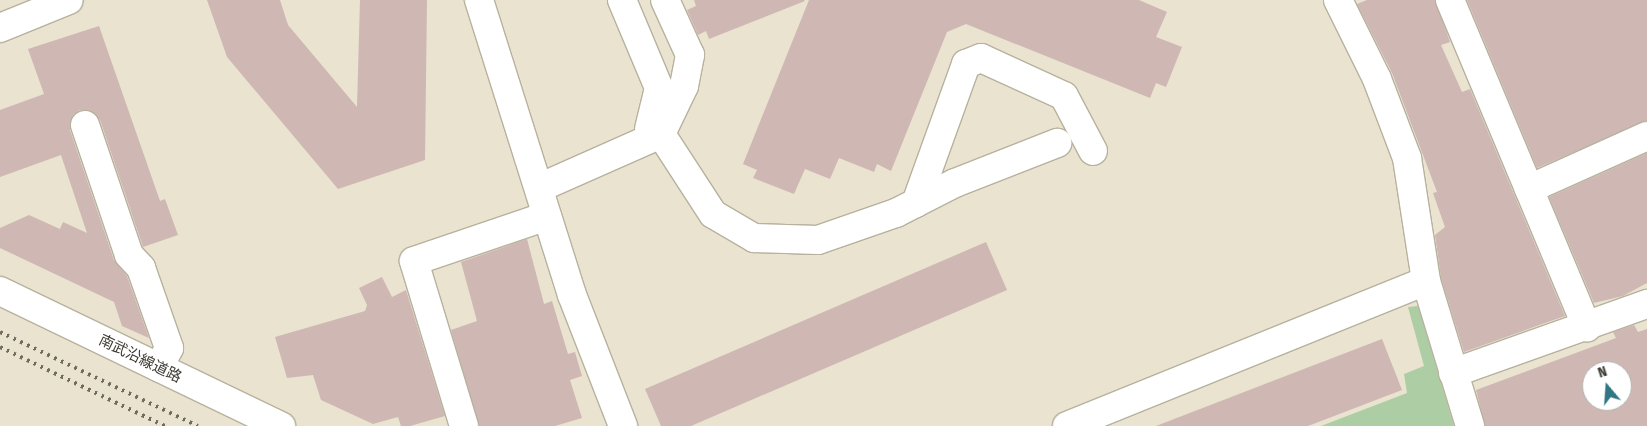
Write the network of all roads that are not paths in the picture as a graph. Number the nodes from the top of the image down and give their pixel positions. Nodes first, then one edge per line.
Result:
1 (479, 0) edge
2 (622, 0) edge
3 (665, 0) edge
4 (1338, 0) edge
5 (1450, 0) edge
6 (60, 2) edge
7 (2, 20) edge
8 (85, 125) dead end
9 (1647, 136) edge
10 (650, 139) junction
11 (1057, 143) dead end
12 (1093, 151) dead end
13 (539, 188) junction
14 (1529, 189) junction
15 (916, 203) junction
16 (547, 216) junction
17 (1426, 281) junction
18 (0, 291) edge
19 (1647, 304) edge
20 (1587, 328) junction
21 (159, 368) junction
22 (1453, 372) junction
23 (281, 426) edge
24 (464, 426) edge
25 (623, 426) edge
26 (1067, 426) edge
27 (1470, 426) edge

1 - 13 street
2 - 10 street
3 - 10 street
4 - 17 street
5 - 14 street
6 - 7 street
8 - 21 street
9 - 14 street
10 - 13 street
10 - 15 street
11 - 15 street
12 - 15 street
13 - 16 street
14 - 20 street
16 - 24 street
16 - 25 street
17 - 22 street
17 - 26 street
18 - 21 street, 南武沿線道路
19 - 20 street
20 - 22 street
21 - 23 street, 南武沿線道路
22 - 27 street

